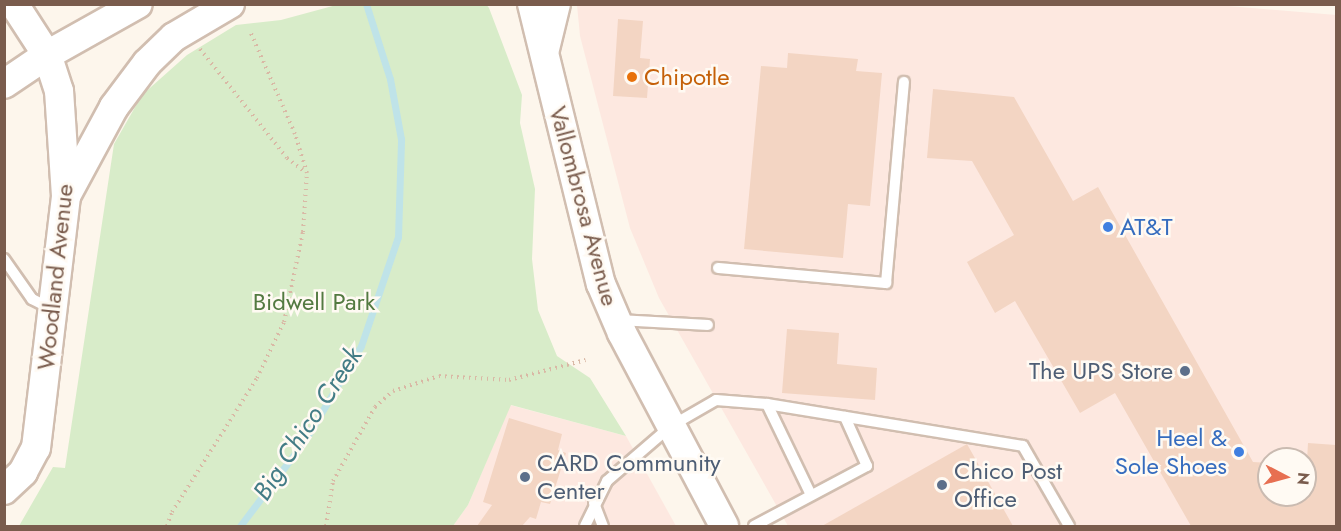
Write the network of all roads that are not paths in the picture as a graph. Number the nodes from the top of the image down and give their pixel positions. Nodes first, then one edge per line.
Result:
1 (14, 4) edge
2 (138, 4) edge
3 (510, 4) edge
4 (532, 4) edge
5 (556, 4) edge
6 (223, 8) edge
7 (542, 44) junction
8 (47, 54) junction
9 (904, 82) dead end
10 (4, 84) edge
11 (66, 196) junction
12 (4, 259) edge
13 (718, 268) dead end
14 (53, 309) junction
15 (616, 319) junction
16 (708, 325) dead end
17 (766, 404) junction
18 (845, 417) junction
19 (672, 426) junction
20 (4, 490) edge
21 (811, 495) junction
22 (594, 503) junction
23 (585, 526) edge
24 (603, 526) edge
25 (724, 526) edge
26 (754, 526) edge
27 (1069, 526) edge

1 - 8 street, Woodland Avenue
2 - 8 street
3 - 7 street
4 - 7 street, Vallombrosa Avenue
5 - 7 street
6 - 11 street
7 - 15 street, Vallombrosa Avenue
8 - 10 street
8 - 11 street, Woodland Avenue
9 - 13 lane
11 - 14 street, Woodland Avenue
12 - 14 lane
14 - 20 street, Woodland Avenue
15 - 16 lane
15 - 19 street, Vallombrosa Avenue
17 - 18 lane
17 - 19 lane
17 - 21 lane
18 - 21 lane
18 - 27 lane
19 - 22 lane
19 - 25 street, Vallombrosa Avenue
21 - 26 lane
22 - 23 lane
22 - 24 lane

